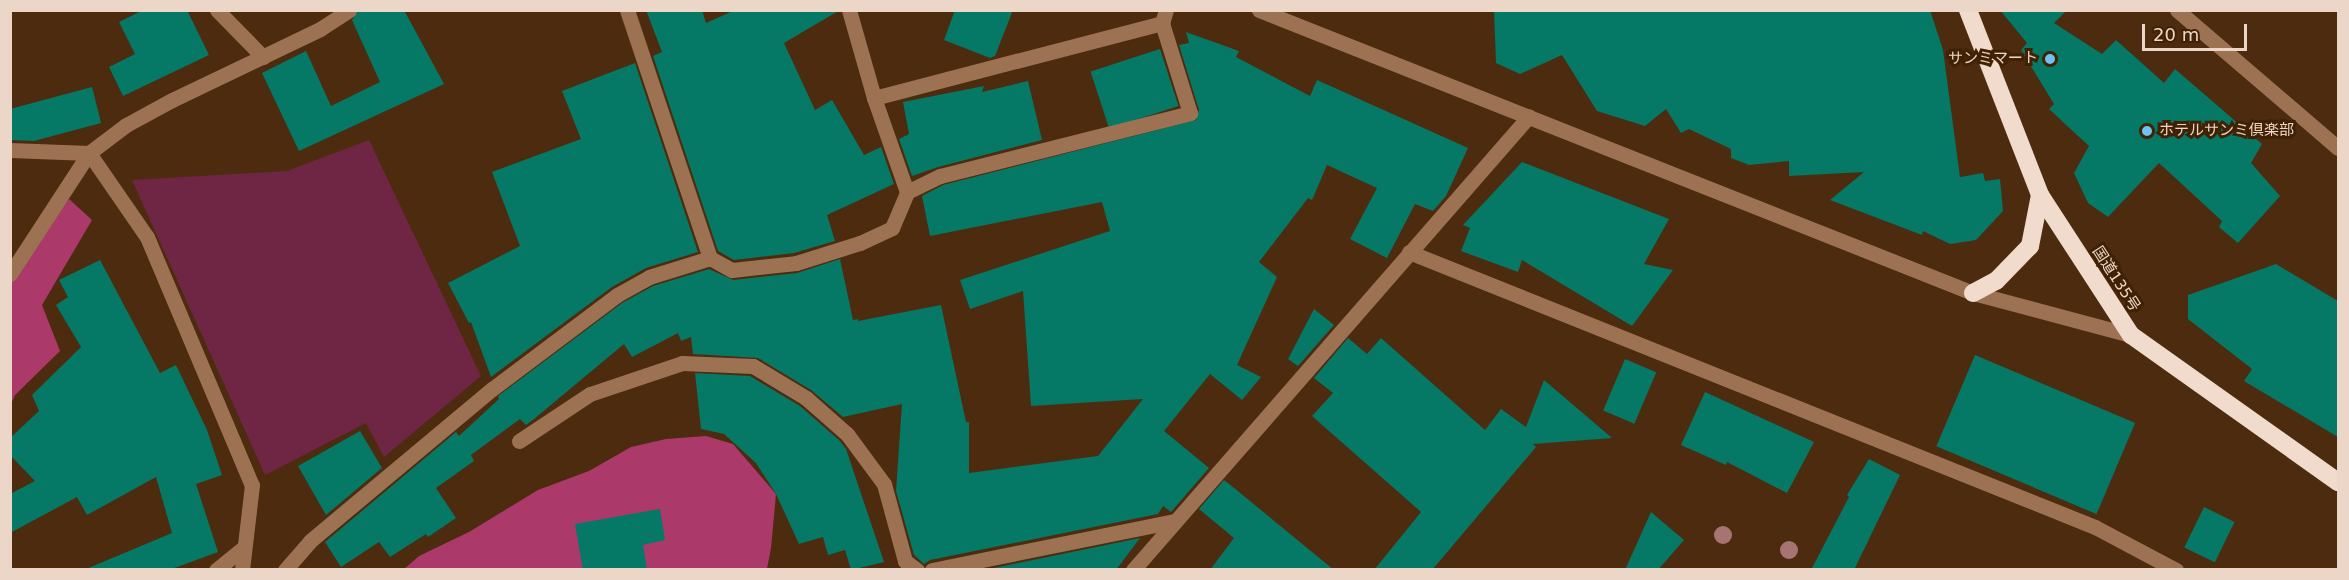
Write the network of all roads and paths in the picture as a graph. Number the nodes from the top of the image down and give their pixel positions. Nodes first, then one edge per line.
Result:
1 (217, 10) edge
2 (349, 10) edge
3 (627, 10) edge
4 (849, 10) edge
5 (1259, 10) edge
6 (1968, 10) edge
7 (2177, 10) edge
8 (1164, 17) edge
9 (262, 57) junction
10 (874, 98) junction
11 (1529, 116) junction
12 (2338, 148) edge
13 (10, 150) edge
14 (89, 153) junction
15 (907, 192) junction
16 (2040, 195) junction
17 (1409, 252) junction
18 (710, 258) junction
19 (10, 274) edge
20 (1973, 292) junction
21 (2131, 335) junction
22 (519, 441) dead end
23 (2338, 482) edge
24 (1174, 521) junction
25 (244, 547) junction
26 (216, 570) edge
27 (242, 570) edge
28 (285, 570) edge
29 (916, 570) edge
30 (932, 570) edge
31 (1133, 570) edge
32 (2176, 570) edge

1 - 9 street
2 - 9 street
3 - 18 street
4 - 10 street
5 - 11 street
6 - 16 highway, 国道135号
7 - 12 street
8 - 10 street
8 - 15 street
9 - 14 street
10 - 15 street
11 - 17 street
11 - 20 street
13 - 14 street
14 - 19 street
14 - 25 street
15 - 18 street
16 - 20 highway
16 - 21 highway, 国道135号
17 - 24 street
17 - 32 street
18 - 28 street
20 - 21 street
21 - 23 highway, 国道135号
22 - 29 street
24 - 30 street
24 - 31 street
25 - 26 street
25 - 27 street

